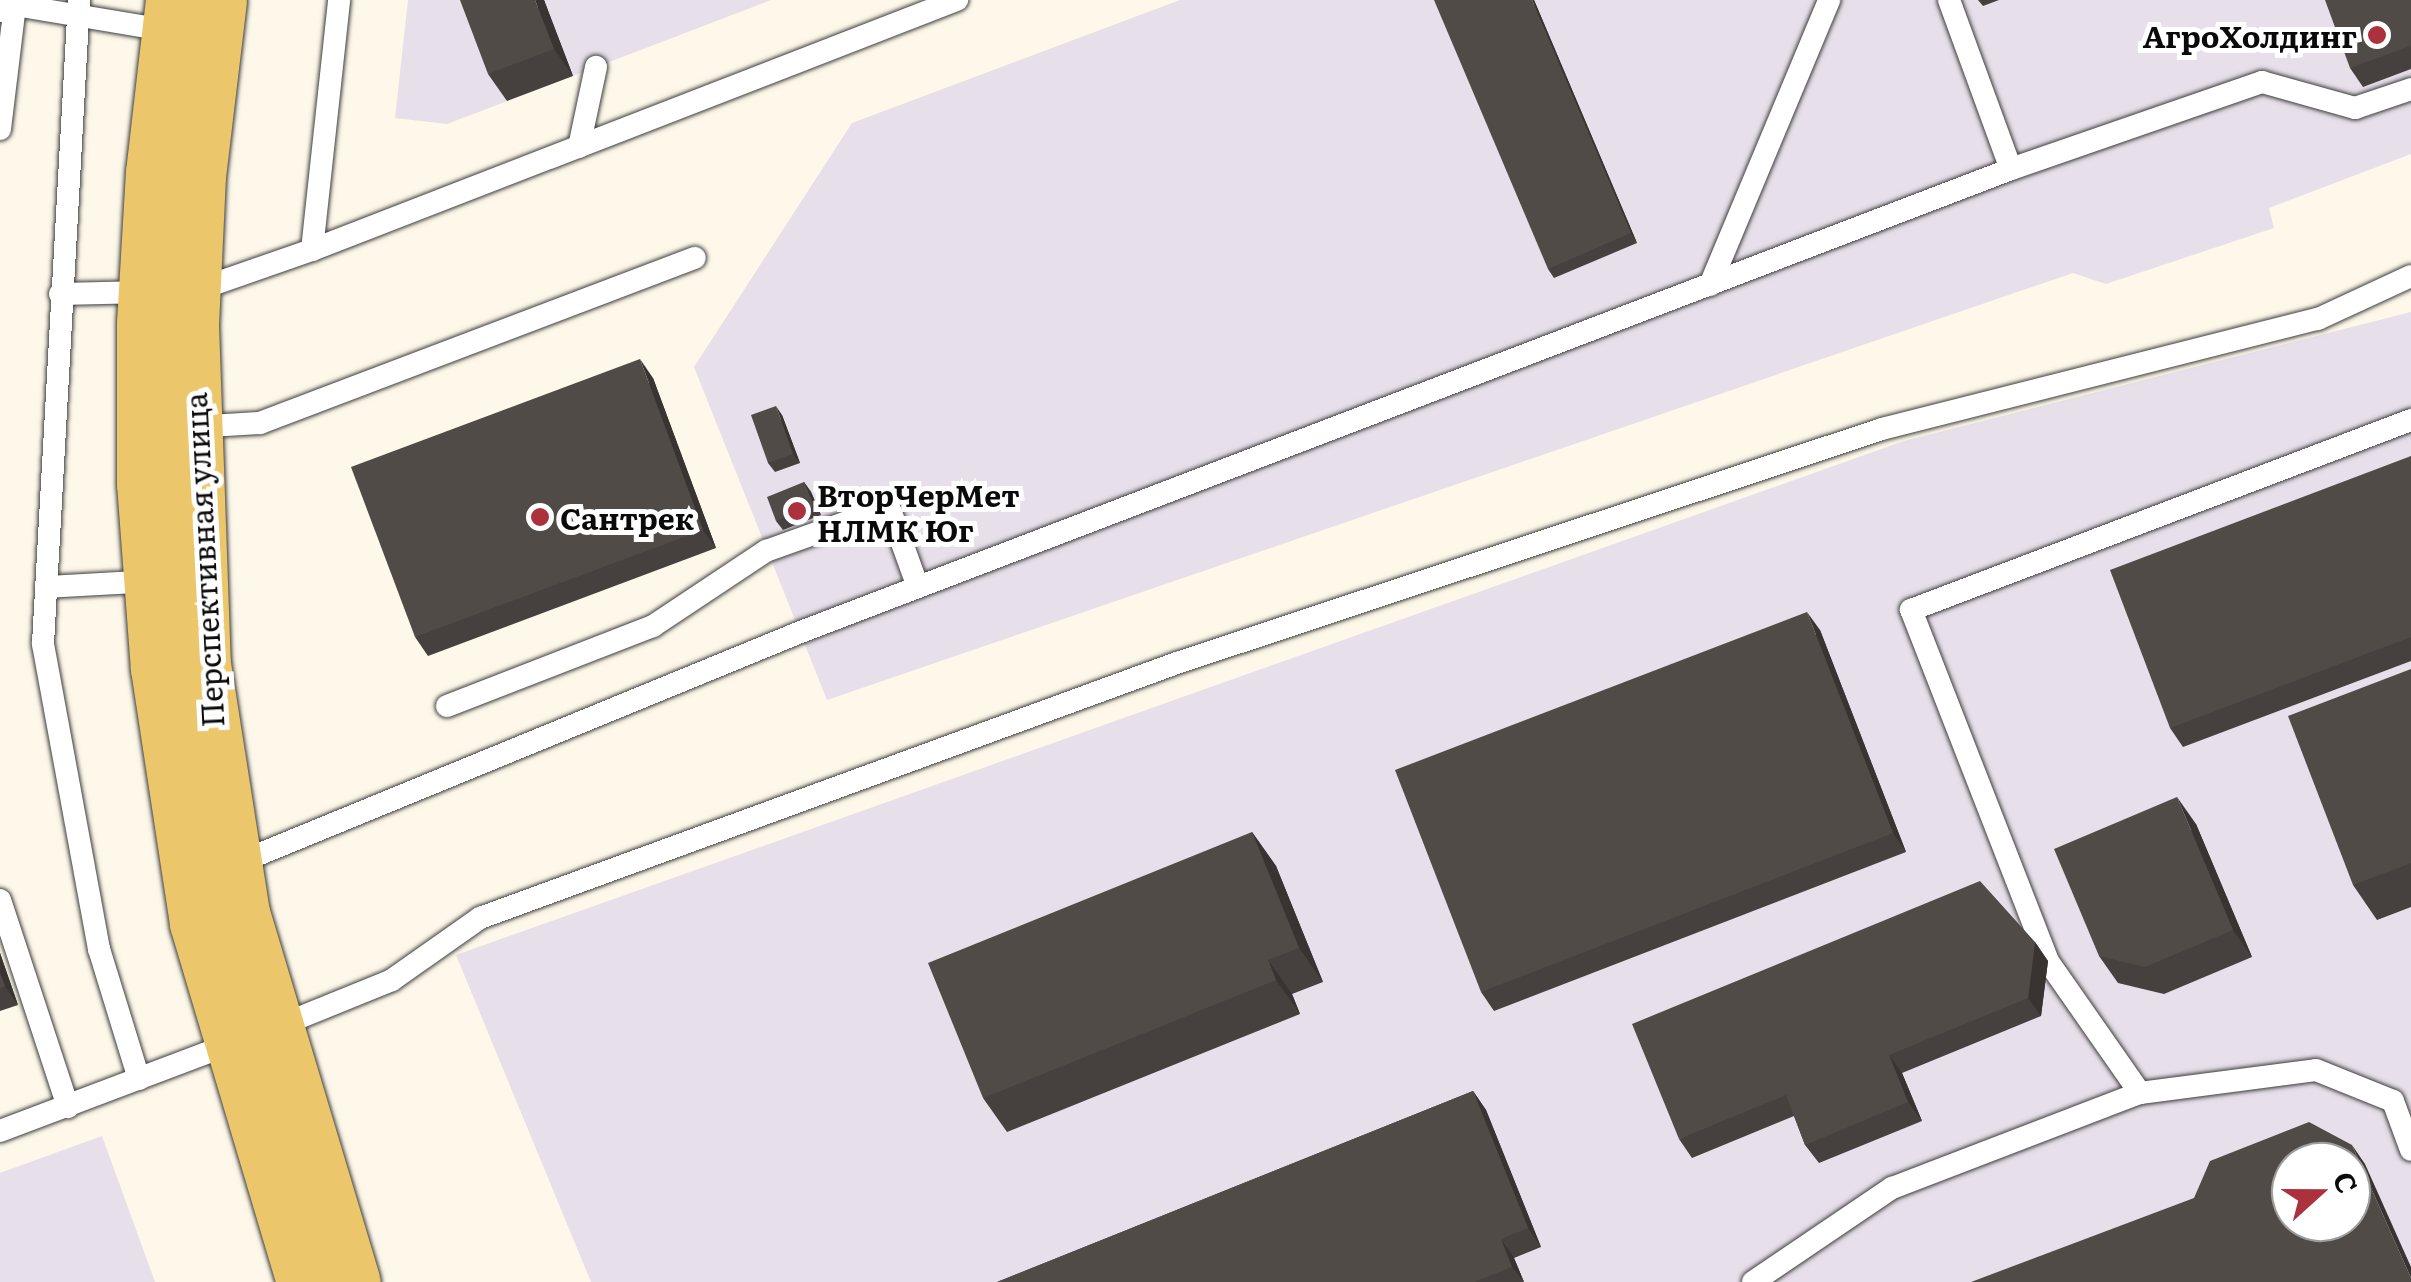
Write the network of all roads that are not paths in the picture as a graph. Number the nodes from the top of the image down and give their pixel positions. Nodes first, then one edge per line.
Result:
1 (339, 0) edge
2 (958, 0) edge
3 (1830, 0) edge
4 (1949, 0) edge
5 (8, 8) edge
6 (78, 8) edge
7 (194, 17) edge
8 (596, 67) dead end
9 (2411, 89) edge
10 (0, 130) edge
11 (579, 147) junction
12 (2011, 169) junction
13 (312, 250) junction
14 (695, 258) dead end
15 (2411, 276) edge
16 (1710, 284) junction
17 (169, 292) junction
18 (60, 294) junction
19 (2411, 420) edge
20 (169, 428) junction
21 (152, 580) junction
22 (46, 587) junction
23 (918, 587) junction
24 (447, 706) dead end
25 (211, 871) junction
26 (0, 900) edge
27 (251, 1036) junction
28 (139, 1079) junction
29 (2140, 1093) junction
30 (2402, 1098) edge
31 (68, 1108) junction
32 (0, 1131) edge
33 (2411, 1150) edge
34 (304, 1282) edge
35 (353, 1282) edge
36 (1752, 1282) edge

1 - 13 lane
2 - 11 lane
3 - 16 lane
4 - 12 lane
5 - 6 lane
5 - 10 lane
6 - 7 lane
6 - 18 lane
7 - 17 main road, Перспективная улица
8 - 11 lane
9 - 12 lane
11 - 13 lane
12 - 16 lane
13 - 17 lane
14 - 20 lane
15 - 27 lane
16 - 23 lane
17 - 18 lane
17 - 20 main road, Перспективная улица
18 - 22 lane
19 - 29 lane
20 - 21 main road, Перспективная улица
20 - 25 main road, Перспективная улица
21 - 22 lane
21 - 25 main road, Перспективная улица
22 - 28 lane
23 - 24 lane
23 - 25 lane
25 - 27 main road, Перспективная улица
26 - 31 lane
27 - 28 lane
27 - 34 main road, Перспективная улица
27 - 35 main road, Перспективная улица
28 - 31 lane
29 - 30 lane
29 - 36 lane
30 - 33 lane
31 - 32 lane

